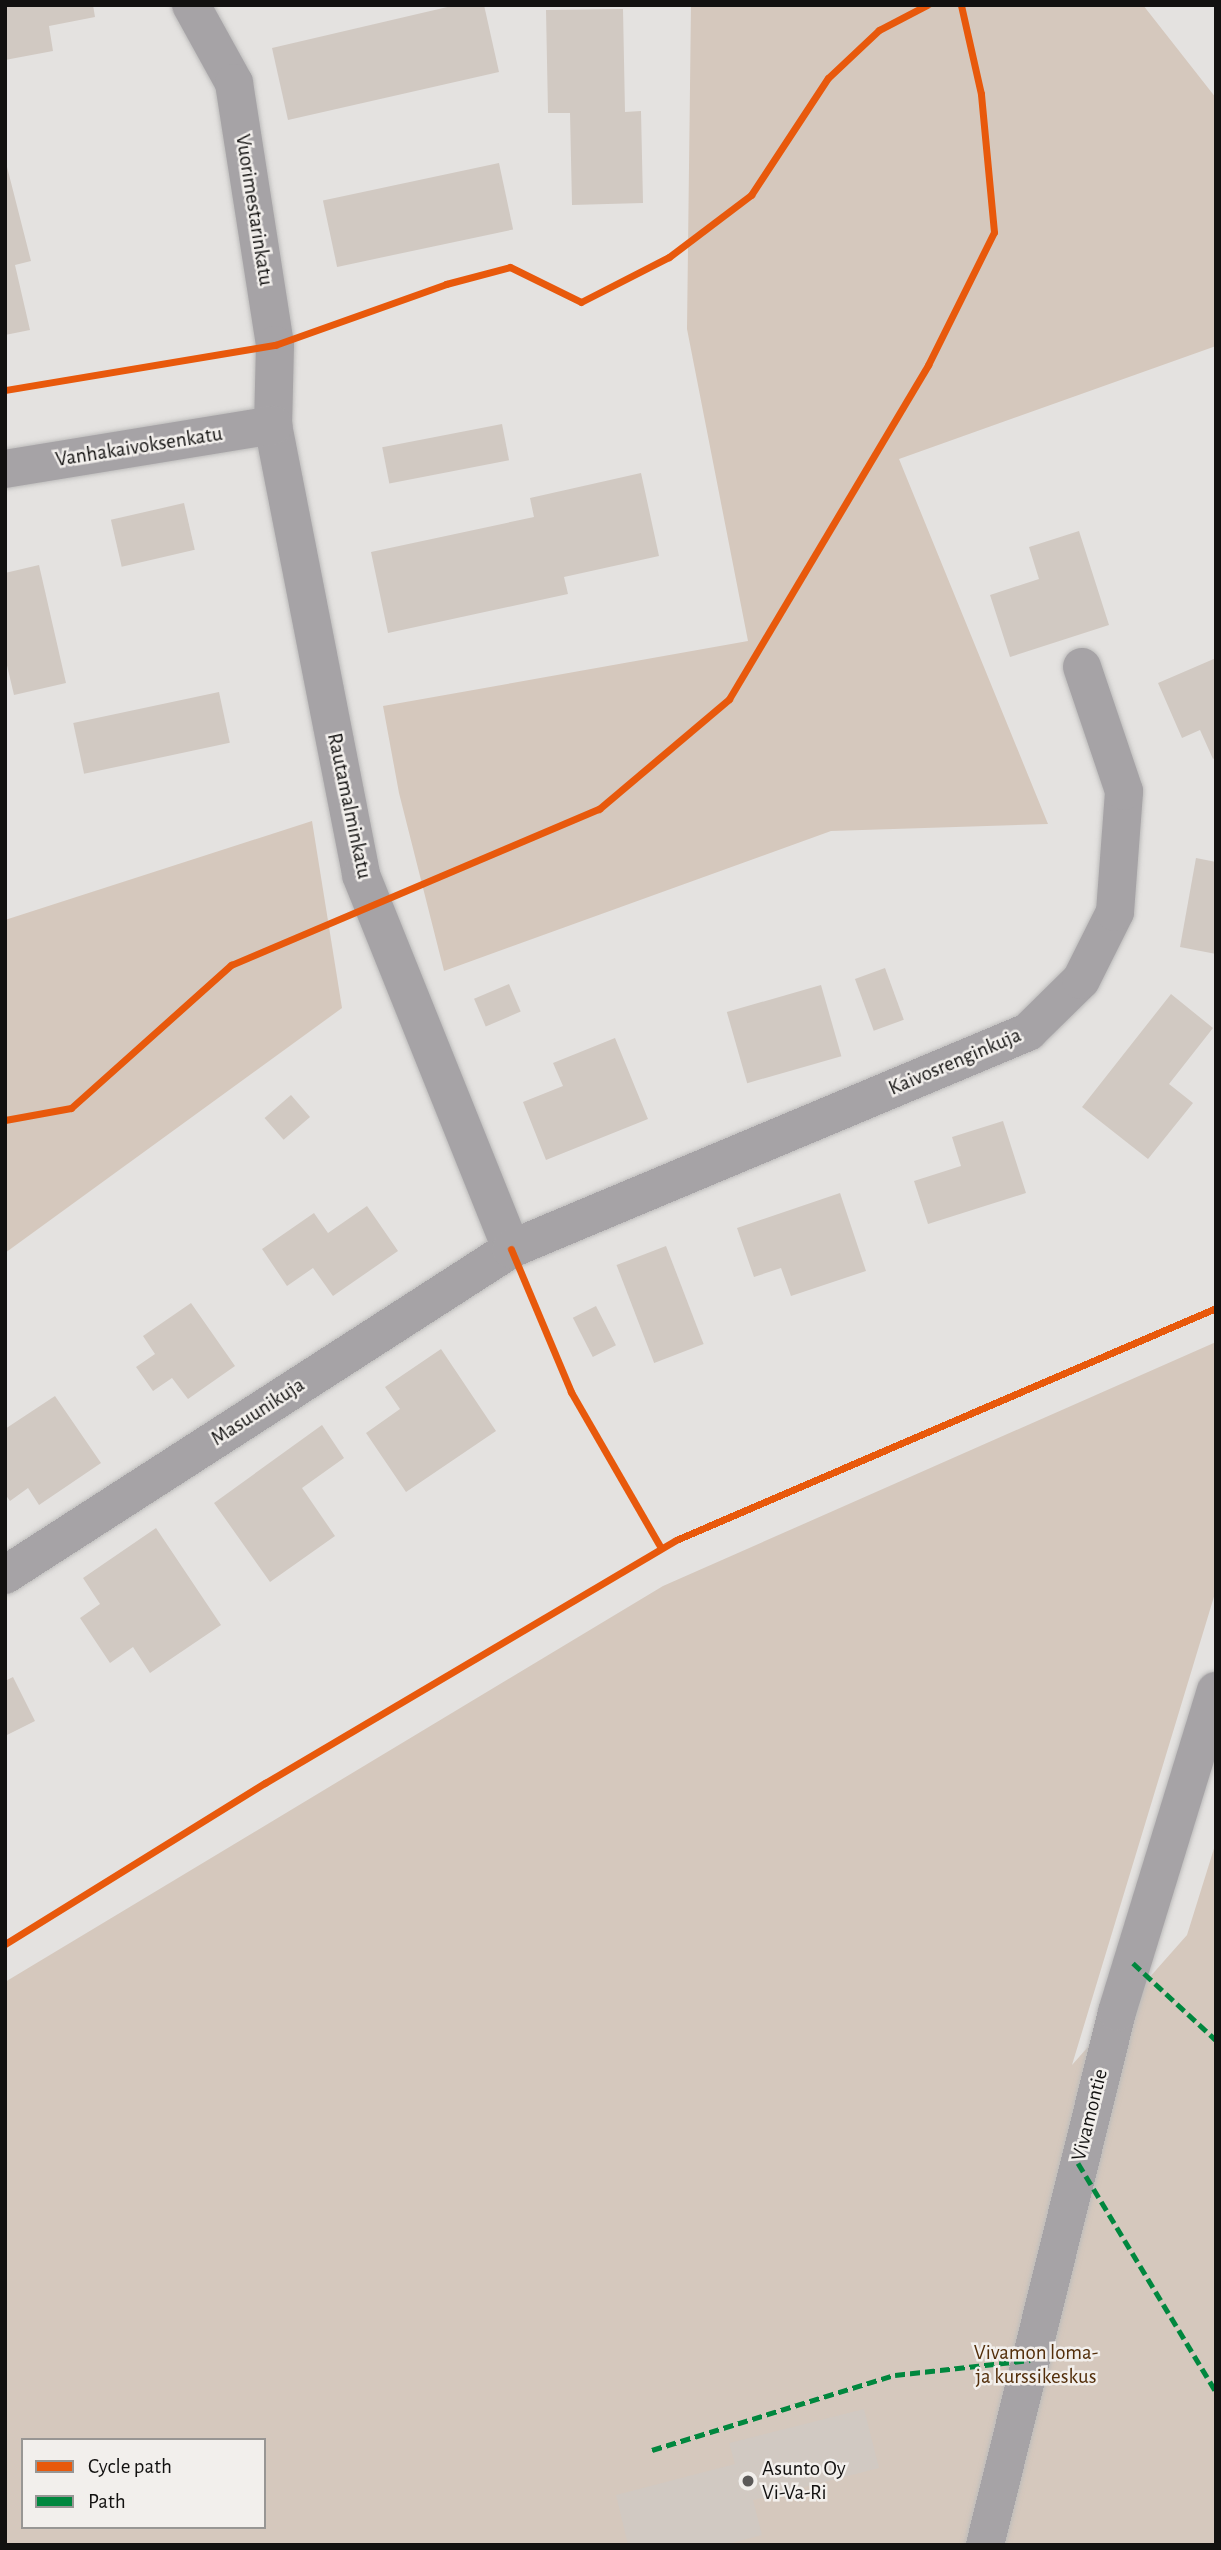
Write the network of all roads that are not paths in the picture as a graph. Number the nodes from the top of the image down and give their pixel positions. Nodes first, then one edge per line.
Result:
1 (191, 5) edge
2 (273, 425) junction
3 (5, 469) edge
4 (1082, 667) dead end
5 (511, 1249) junction
6 (5, 1575) edge
7 (1216, 1691) edge
8 (985, 2545) edge

1 - 2 street, Vuorimestarinkatu
2 - 3 street, Vanhakaivoksenkatu
2 - 5 street, Rautamalminkatu
4 - 5 street, Kaivosrenginkuja
5 - 6 street, Masuunikuja
7 - 8 street, Vivamontie

